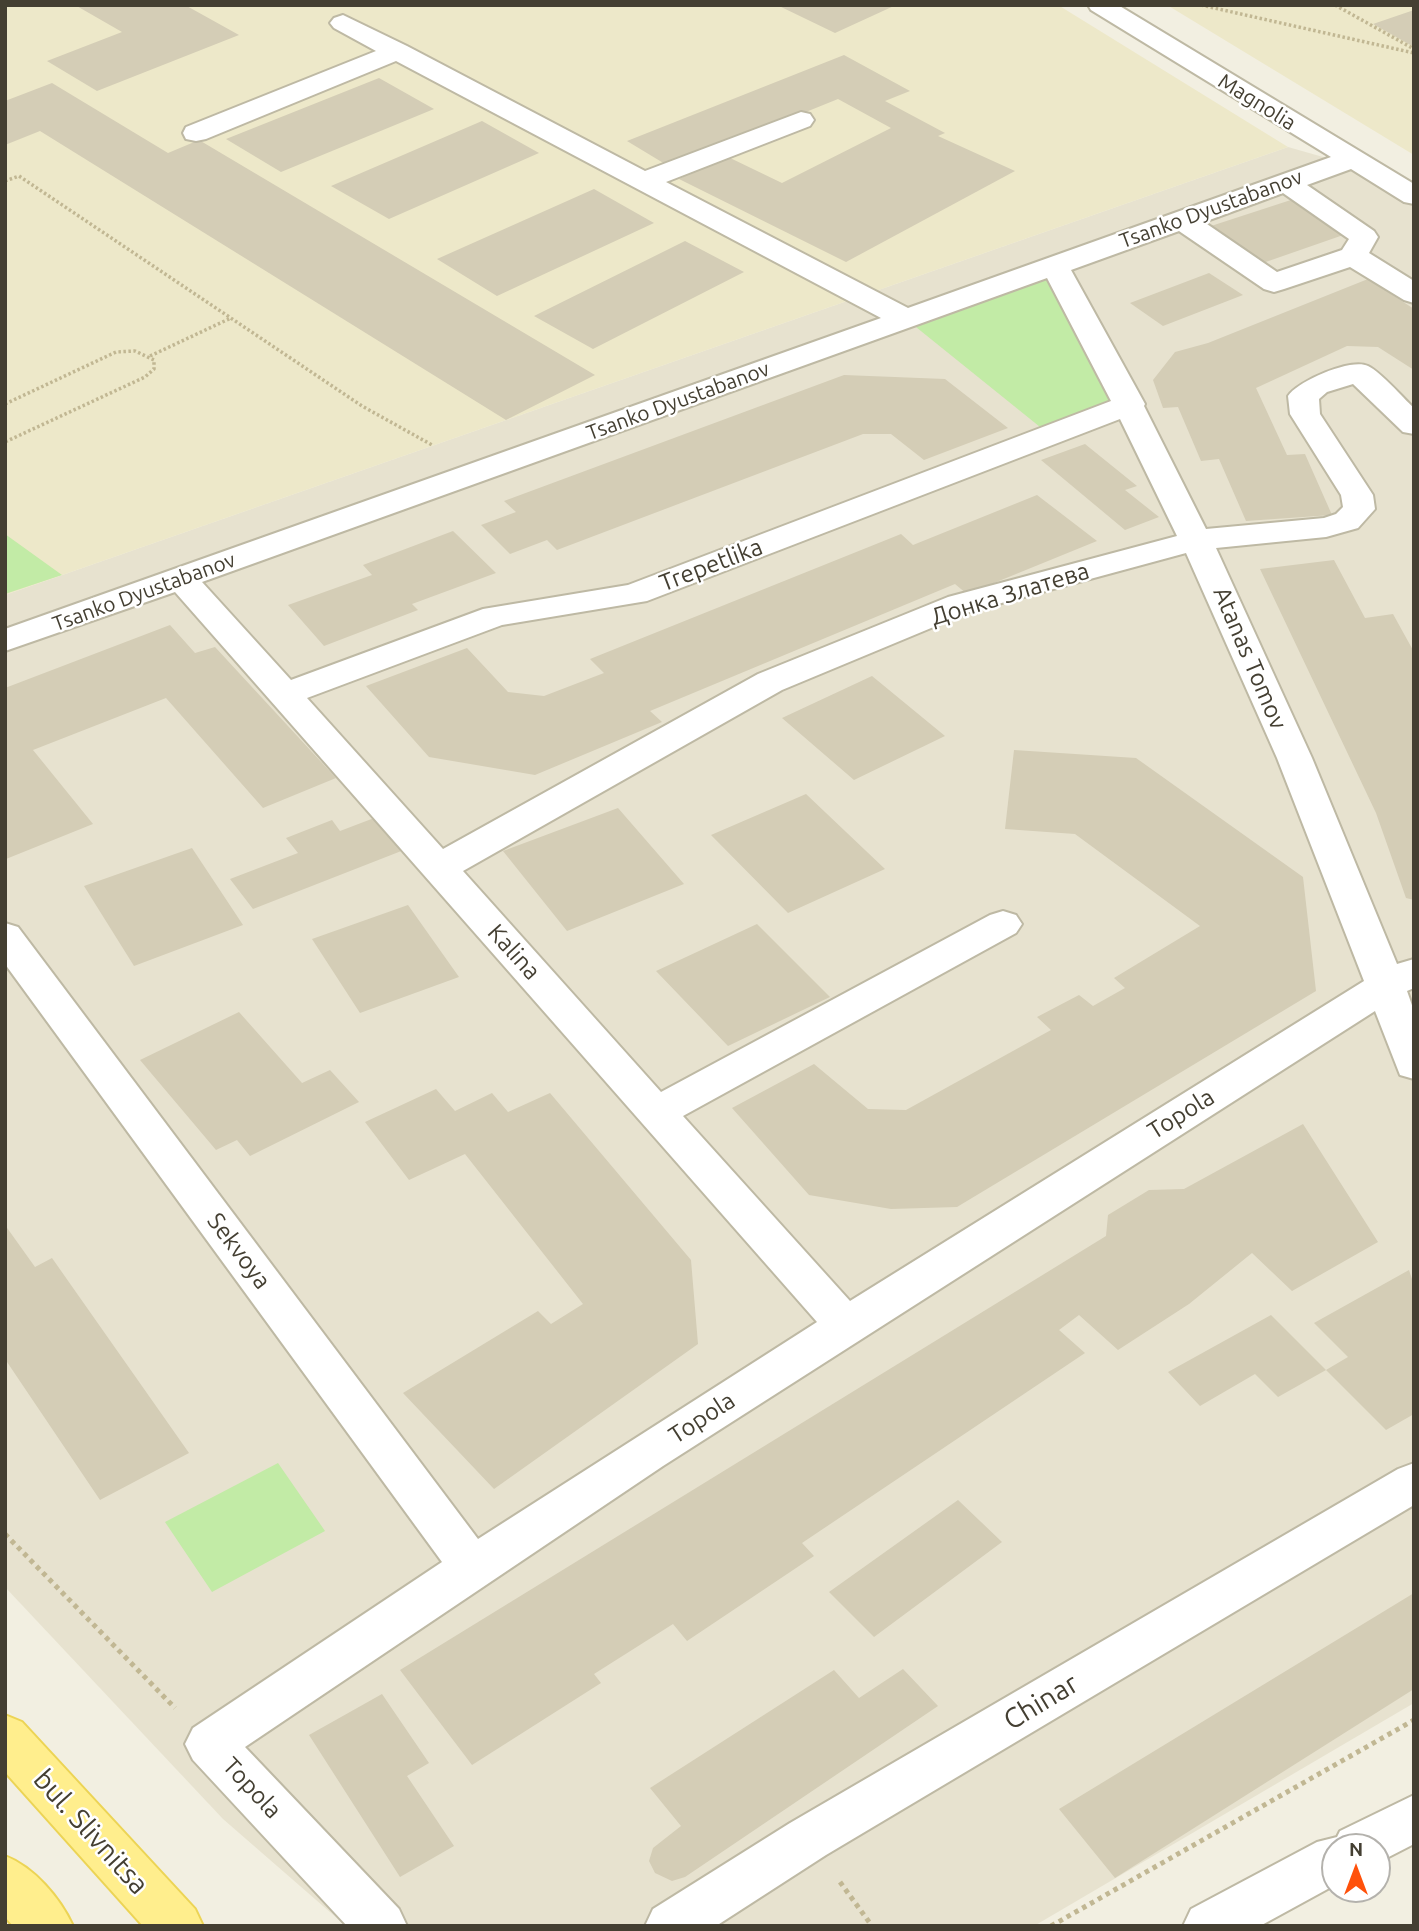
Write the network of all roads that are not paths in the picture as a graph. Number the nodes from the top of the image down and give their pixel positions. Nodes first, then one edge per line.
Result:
1 (1100, 5) edge
2 (343, 23) dead end
3 (398, 51) junction
4 (801, 120) dead end
5 (195, 132) dead end
6 (1350, 160) junction
7 (646, 180) junction
8 (1286, 183) junction
9 (1414, 196) edge
10 (1182, 220) junction
11 (1353, 256) junction
12 (1054, 265) junction
13 (1414, 294) edge
14 (906, 319) junction
15 (1130, 404) junction
16 (1414, 425) edge
17 (1198, 540) junction
18 (181, 578) junction
19 (5, 641) edge
20 (284, 695) junction
21 (439, 868) junction
22 (1003, 924) dead end
23 (5, 936) edge
24 (1400, 979) edge
25 (1414, 1065) edge
26 (656, 1113) junction
27 (846, 1326) junction
28 (1414, 1482) edge
29 (472, 1567) junction
30 (5, 1737) edge
31 (1414, 1818) edge
32 (1385, 1833) edge
33 (1321, 1866) edge
34 (5, 1880) edge
35 (45, 1924) edge
36 (177, 1926) edge
37 (381, 1926) edge
38 (671, 1926) edge
39 (1209, 1926) edge

1 - 6 street, Magnolia
2 - 3 street
3 - 5 street
3 - 7 street
4 - 7 street
6 - 8 street, Tsanko Dyustabanov
6 - 9 street, Magnolia
7 - 14 street
8 - 10 street, Tsanko Dyustabanov
8 - 11 street
10 - 11 street
10 - 12 street, Tsanko Dyustabanov
11 - 13 street
12 - 14 street, Tsanko Dyustabanov
12 - 15 street, Atanas Tomov
14 - 18 street, Tsanko Dyustabanov
15 - 17 street, Atanas Tomov
15 - 20 street, Trepetlika
16 - 17 street, Донка Златева
17 - 21 street, Донка Златева
17 - 24 street, Atanas Tomov
18 - 19 street, Tsanko Dyustabanov
18 - 20 street, Kalina
20 - 21 street, Kalina
21 - 26 street, Kalina
22 - 26 street
23 - 29 street, Sekvoya
24 - 25 street, Atanas Tomov
24 - 27 street, Topola
26 - 27 street, Kalina
27 - 29 street, Topola
28 - 38 street, Chinar
29 - 37 street, Topola
30 - 36 main road, bul. Slivnitsa
31 - 32 street
33 - 39 street
34 - 35 main road

